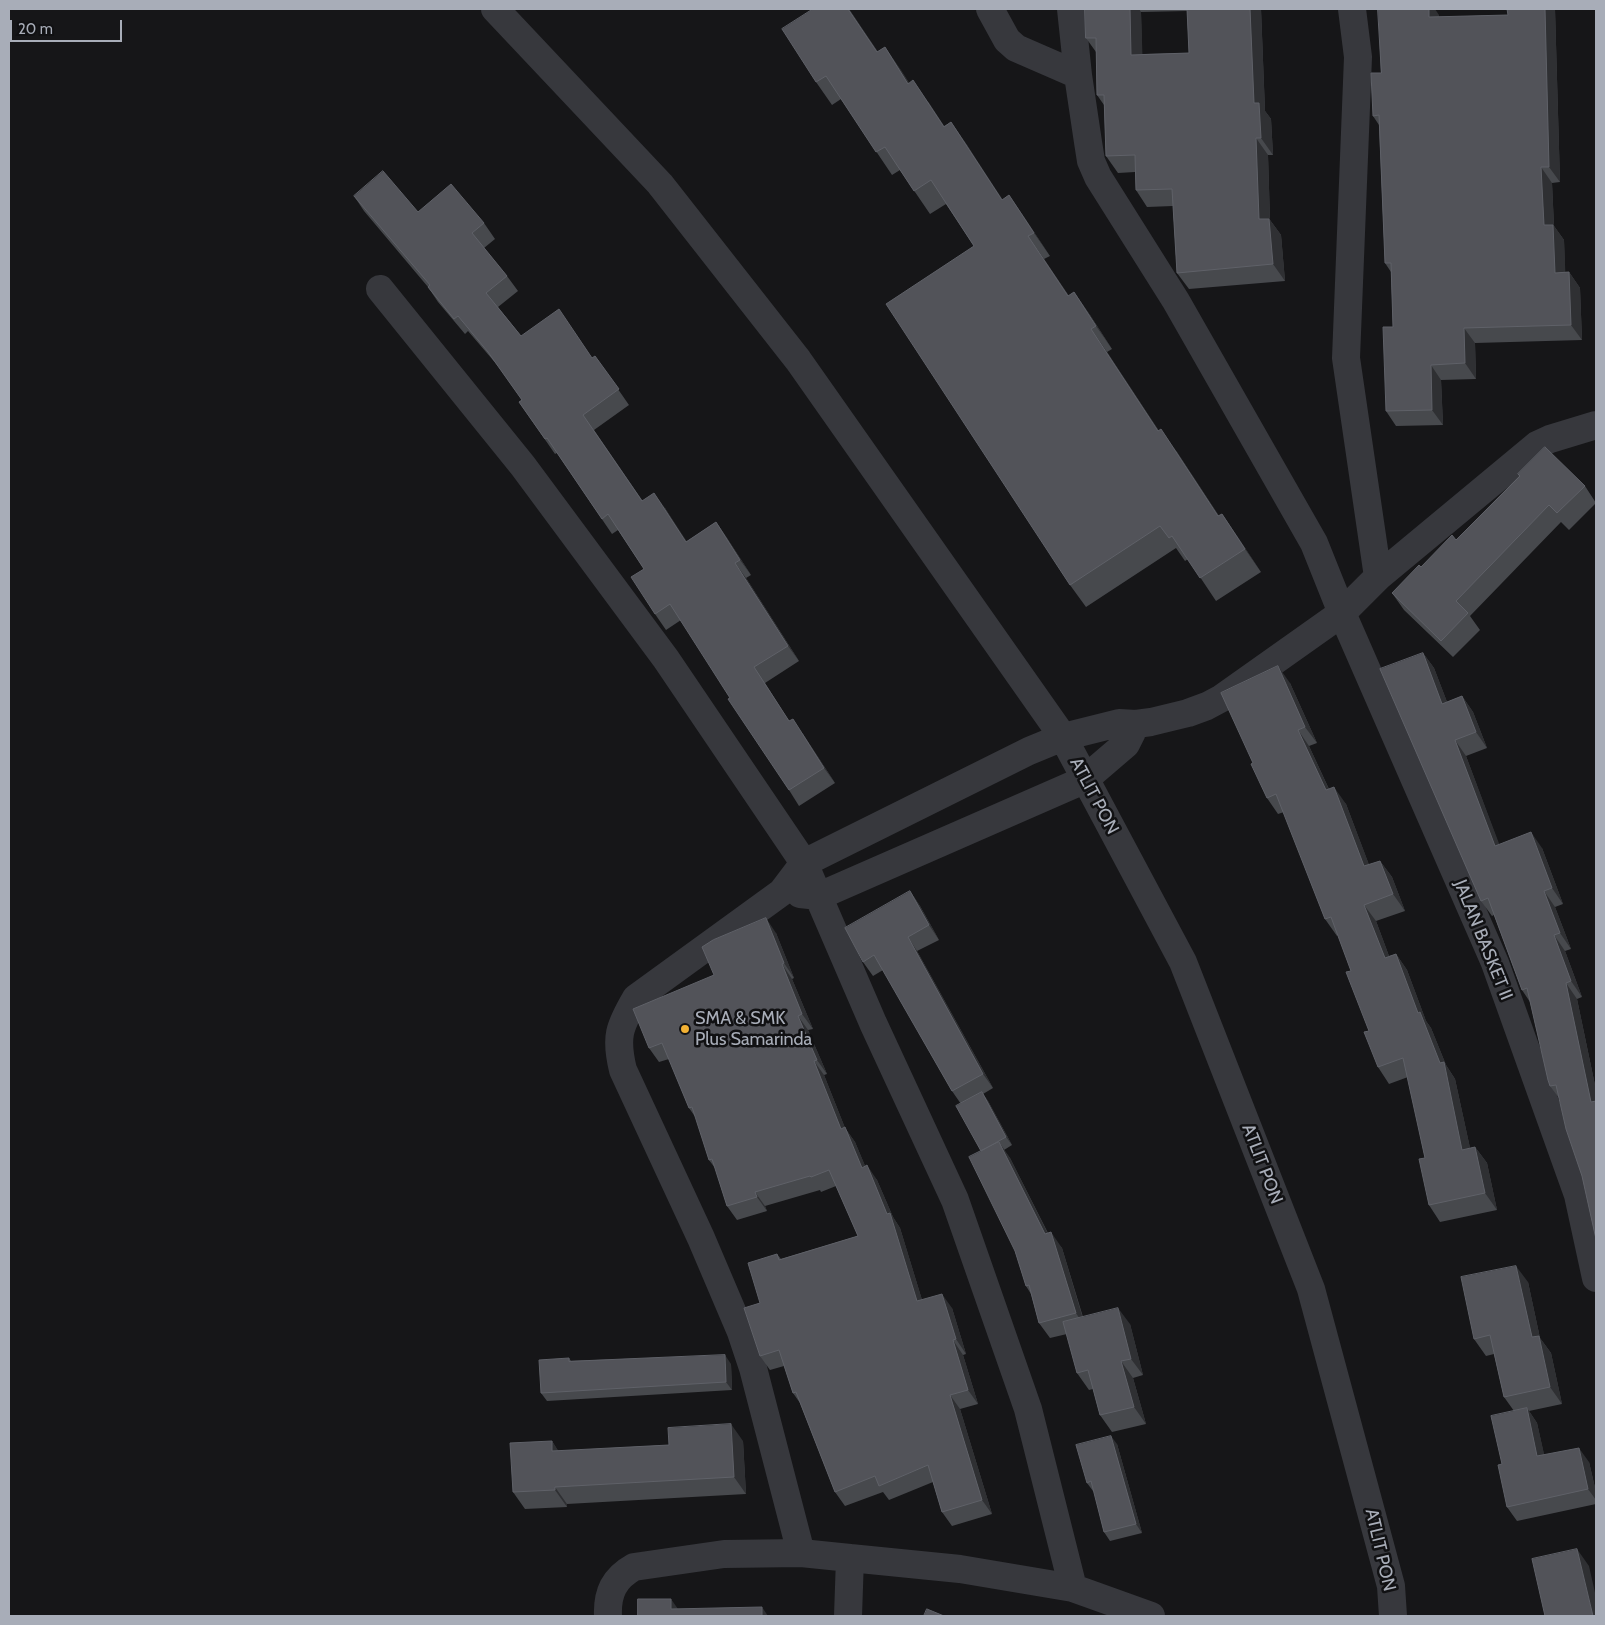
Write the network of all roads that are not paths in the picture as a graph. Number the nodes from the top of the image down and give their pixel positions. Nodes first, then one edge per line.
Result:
1 (990, 9) edge
2 (1072, 9) edge
3 (1352, 9) edge
4 (503, 12) edge
5 (1078, 75) junction
6 (380, 289) dead end
7 (1596, 425) edge
8 (1378, 577) junction
9 (1342, 613) junction
10 (1136, 724) junction
11 (1063, 737) junction
12 (1084, 780) junction
13 (804, 863) junction
14 (782, 892) junction
15 (819, 896) junction
16 (1596, 1278) edge
17 (801, 1553) junction
18 (850, 1558) junction
19 (1073, 1588) junction
20 (608, 1616) edge
21 (848, 1616) edge
22 (1151, 1616) edge
23 (1393, 1616) edge

1 - 5 street
2 - 5 street, JALAN BASKET II
3 - 8 street
4 - 11 street, ATLIT PON
5 - 9 street, JALAN BASKET II
6 - 13 street
7 - 8 street
8 - 9 street
9 - 10 street
9 - 16 street, JALAN BASKET II
10 - 11 street
10 - 12 street
11 - 12 street, ATLIT PON
11 - 13 street
12 - 15 street
12 - 23 street, ATLIT PON
13 - 14 street
13 - 15 street
14 - 15 street
14 - 17 street
15 - 19 street
17 - 18 street
17 - 20 street
18 - 19 street
18 - 21 street
19 - 22 street

